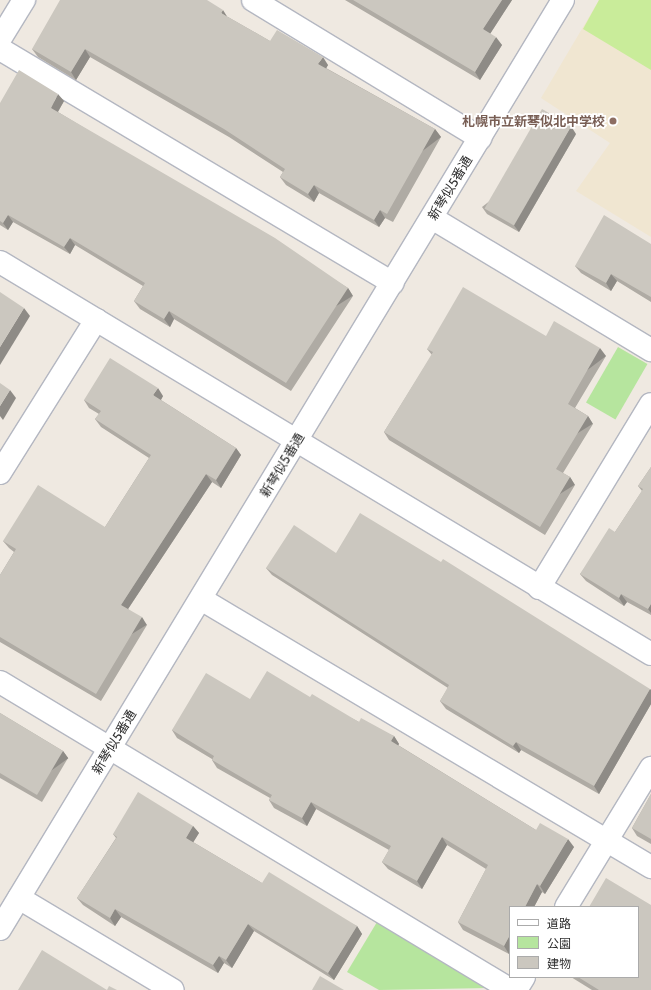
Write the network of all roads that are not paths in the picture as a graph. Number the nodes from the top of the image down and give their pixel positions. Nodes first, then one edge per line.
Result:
1 (24, 0) edge
2 (253, 0) edge
3 (563, 0) edge
4 (0, 39) edge
5 (0, 49) edge
6 (480, 138) junction
7 (432, 218) junction
8 (0, 262) edge
9 (392, 283) junction
10 (96, 320) junction
11 (651, 350) edge
12 (651, 404) edge
13 (297, 442) junction
14 (0, 473) edge
15 (539, 588) junction
16 (201, 599) junction
17 (651, 654) edge
18 (0, 682) edge
19 (111, 748) junction
20 (651, 768) edge
21 (606, 840) junction
22 (651, 868) edge
23 (19, 898) junction
24 (567, 906) edge
25 (0, 929) edge
26 (523, 978) edge
27 (173, 990) edge
28 (511, 990) edge
29 (516, 990) edge

1 - 4 street
2 - 6 street
3 - 6 street, 新琴似5番通
5 - 9 street
6 - 7 street, 新琴似5番通
7 - 9 street, 新琴似5番通
7 - 11 street
8 - 10 street
9 - 13 street, 新琴似5番通
10 - 13 street
10 - 14 street
12 - 15 street
13 - 15 street
13 - 16 street, 新琴似5番通
15 - 17 street
16 - 19 street, 新琴似5番通
16 - 21 street
18 - 19 street
19 - 23 street, 新琴似5番通
19 - 28 street
20 - 21 street
21 - 22 street
21 - 24 street
23 - 25 street, 新琴似5番通
23 - 27 street
26 - 29 street

